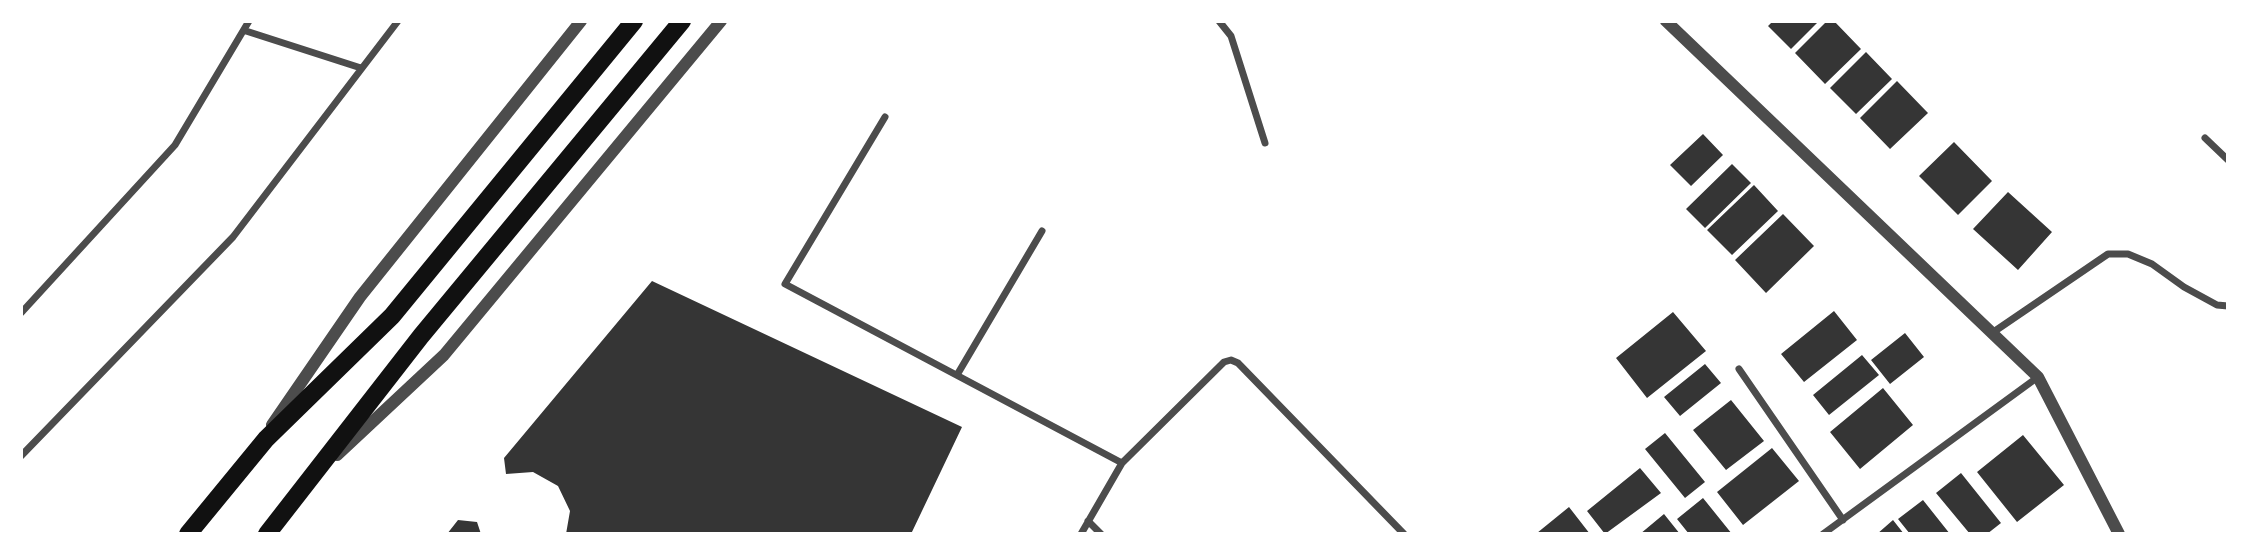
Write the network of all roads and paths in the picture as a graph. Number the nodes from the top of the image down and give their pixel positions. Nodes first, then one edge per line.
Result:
1 (249, 21) edge
2 (398, 21) edge
3 (581, 21) edge
4 (634, 21) edge
5 (682, 21) edge
6 (721, 21) edge
7 (1219, 21) edge
8 (1666, 21) edge
9 (246, 31) junction
10 (362, 68) junction
11 (885, 117) dead end
12 (2205, 138) dead end
13 (1265, 143) dead end
14 (2228, 160) edge
15 (1042, 231) dead end
16 (2228, 306) edge
17 (21, 313) edge
18 (1992, 333) junction
19 (1739, 369) dead end
20 (957, 375) junction
21 (2038, 377) junction
22 (21, 456) edge
23 (250, 457) junction
24 (1122, 463) junction
25 (299, 490) junction
26 (1843, 520) junction
27 (1088, 521) junction
28 (188, 534) edge
29 (267, 534) edge
30 (1081, 534) edge
31 (1101, 534) edge
32 (1404, 534) edge
33 (1822, 534) edge
34 (2119, 534) edge

1 - 9 street
2 - 10 street
3 - 23 street
4 - 23 main road
5 - 25 main road
6 - 25 street
7 - 13 street
8 - 18 street
9 - 10 street
9 - 17 street
10 - 22 street
11 - 20 street
12 - 14 street
15 - 20 street
16 - 18 street
18 - 21 street
19 - 26 street
20 - 24 street
21 - 26 street
21 - 34 street
23 - 28 main road
24 - 27 street
24 - 32 street
25 - 29 main road
26 - 33 street
27 - 30 street
27 - 31 street

